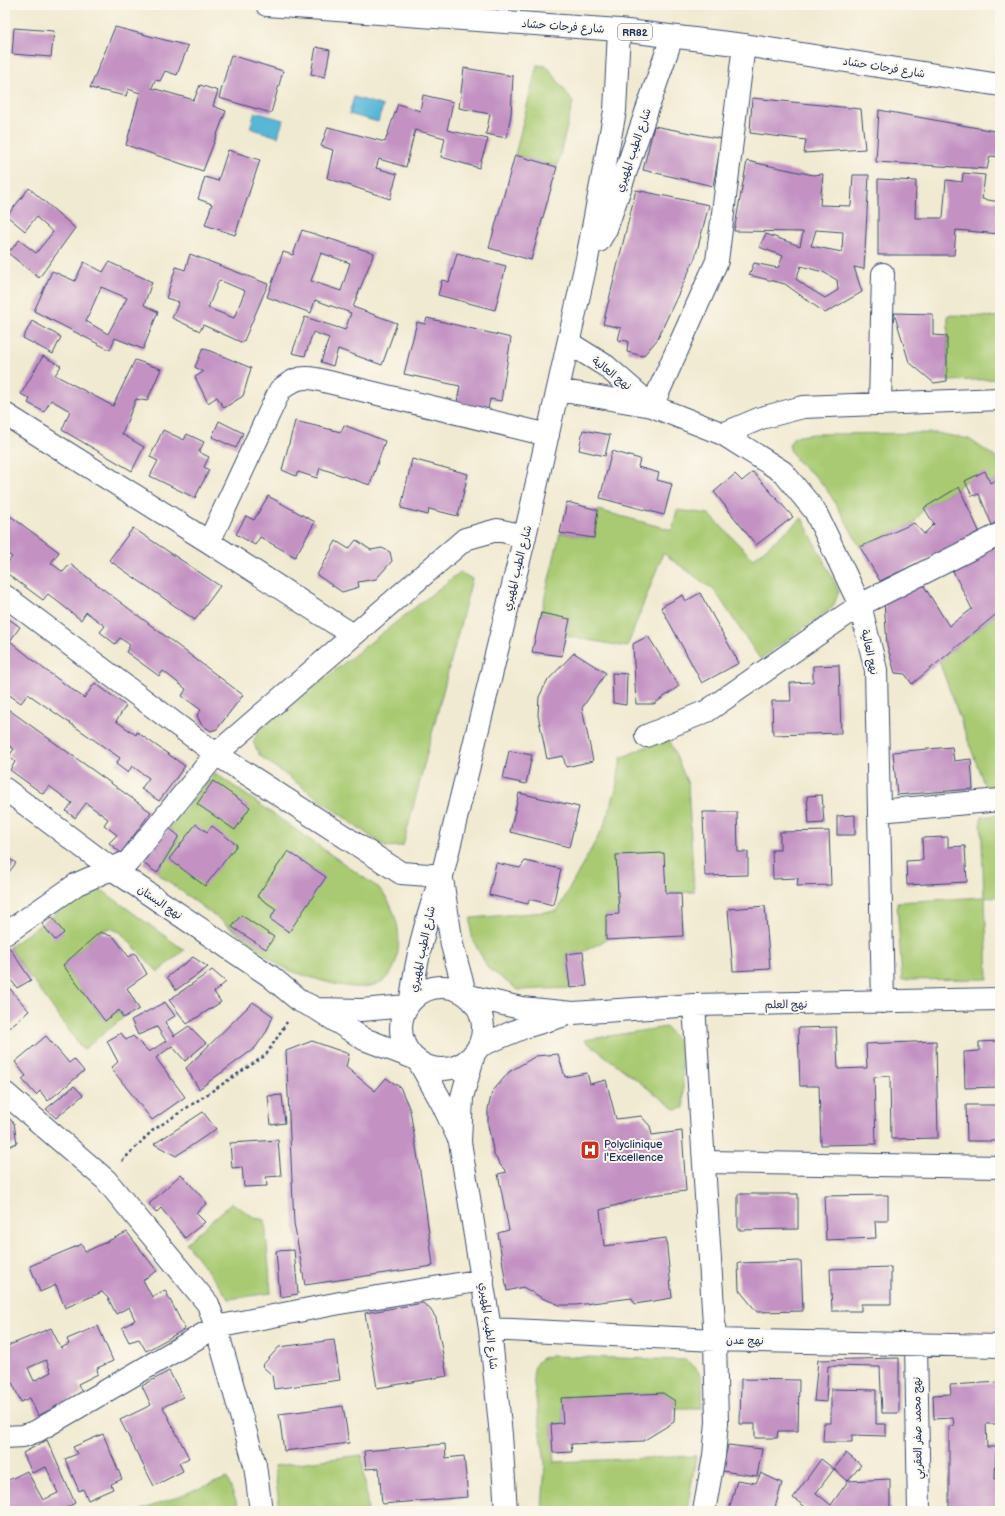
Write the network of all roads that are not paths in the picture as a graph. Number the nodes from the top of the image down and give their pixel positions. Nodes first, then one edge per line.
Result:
1 (267, 5) edge
2 (619, 30) junction
3 (672, 37) junction
4 (744, 45) junction
5 (1000, 85) edge
6 (587, 259) junction
7 (883, 274) dead end
8 (569, 343) junction
9 (558, 390) junction
10 (1000, 399) edge
11 (880, 404) junction
12 (652, 406) junction
13 (5, 414) edge
14 (723, 434) junction
15 (548, 435) junction
16 (1000, 534) edge
17 (525, 536) junction
18 (209, 542) junction
19 (5, 596) edge
20 (860, 605) junction
21 (353, 635) junction
22 (646, 736) dead end
23 (216, 754) junction
24 (5, 788) edge
25 (1000, 800) edge
26 (879, 811) junction
27 (112, 869) junction
28 (442, 876) junction
29 (5, 934) edge
30 (467, 995) junction
31 (1000, 999) edge
32 (883, 1002) junction
33 (409, 1003) junction
34 (308, 1005) junction
35 (694, 1006) junction
36 (573, 1013) junction
37 (477, 1050) junction
38 (416, 1060) junction
39 (5, 1093) edge
40 (460, 1142) junction
41 (704, 1162) junction
42 (1000, 1167) edge
43 (483, 1280) junction
44 (216, 1327) junction
45 (490, 1329) junction
46 (715, 1340) junction
47 (916, 1345) junction
48 (1000, 1346) edge
49 (5, 1437) edge
50 (261, 1511) edge
51 (506, 1511) edge
52 (704, 1511) edge
53 (919, 1511) edge

1 - 2 street, شارع فرحات حشاد / RR82
2 - 3 street, شارع فرحات حشاد / RR82
2 - 6 street, شارع الطيب المهيري
3 - 4 street, شارع فرحات حشاد / RR82
3 - 6 street, شارع الطيب المهيري
4 - 5 street, شارع فرحات حشاد / RR82
4 - 12 street
6 - 8 street, شارع الطيب المهيري
7 - 11 street
8 - 9 street, شارع الطيب المهيري
8 - 12 street, نهج العالية
9 - 12 street, نهج العالية
9 - 15 street, شارع الطيب المهيري
10 - 11 street
11 - 14 street
12 - 14 street, نهج العالية
13 - 18 street
14 - 20 street, نهج العالية
15 - 17 street, شارع الطيب المهيري
15 - 18 street
16 - 20 street
17 - 21 street
17 - 28 street, شارع الطيب المهيري
18 - 21 street
19 - 23 street
20 - 22 street
20 - 26 street, نهج العالية
21 - 23 street
23 - 27 street
23 - 28 street
24 - 27 street, نهج البستان
25 - 26 street
26 - 32 street, نهج العالية
27 - 29 street
27 - 34 street, نهج البستان
28 - 30 street, شارع الطيب المهيري
28 - 33 street, شارع الطيب المهيري
30 - 33 street
30 - 36 street, نهج العلم
30 - 37 street
31 - 32 street, نهج العلم
32 - 35 street, نهج العلم
33 - 34 street
33 - 38 street
34 - 38 street, نهج البستان
35 - 36 street, نهج العلم
35 - 41 street
36 - 37 street, نهج العلم
37 - 38 street
37 - 40 street, شارع الطيب المهيري
38 - 40 street, شارع الطيب المهيري
39 - 44 street
40 - 43 street, شارع الطيب المهيري
41 - 42 street
41 - 46 street
43 - 44 street
43 - 45 street, شارع الطيب المهيري
44 - 49 street
44 - 50 street
45 - 46 street, نهج عدن
45 - 51 street, شارع الطيب المهيري
46 - 47 street, نهج عدن
46 - 52 street
47 - 48 street, نهج عدن
47 - 53 street, نهج محمد صفر العقربي

